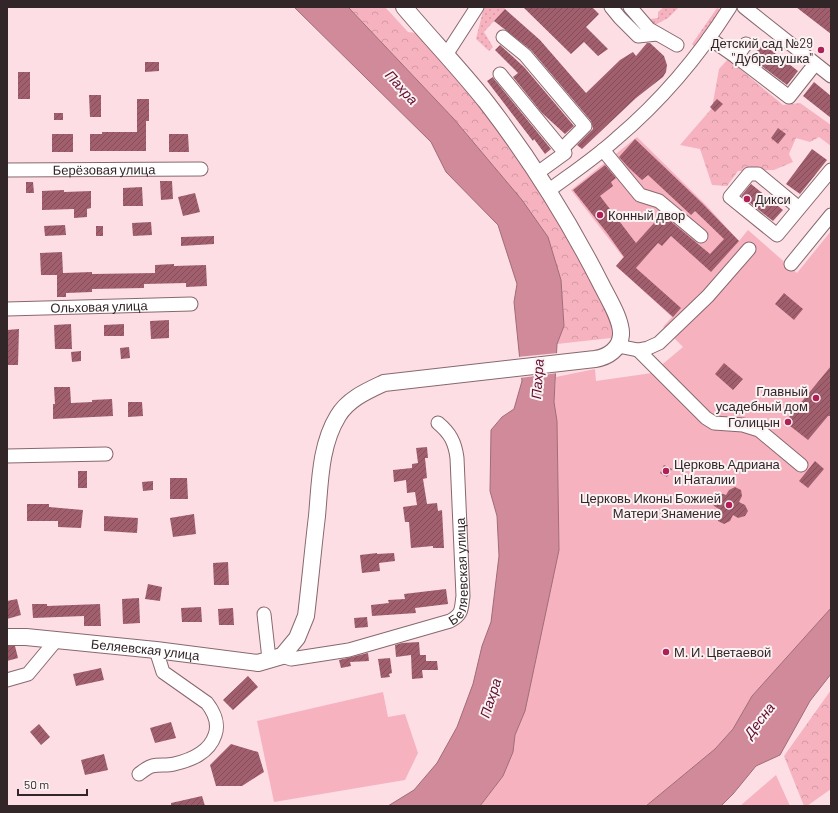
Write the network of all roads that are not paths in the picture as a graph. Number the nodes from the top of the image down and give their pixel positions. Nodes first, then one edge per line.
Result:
1 (404, 7) edge
2 (477, 7) edge
3 (611, 7) edge
4 (630, 7) edge
5 (730, 7) edge
6 (744, 7) edge
7 (653, 32) junction
8 (451, 33) dead end
9 (503, 37) dead end
10 (709, 38) junction
11 (746, 44) dead end
12 (676, 45) dead end
13 (449, 51) junction
14 (736, 57) junction
15 (815, 64) junction
16 (830, 72) edge
17 (500, 74) dead end
18 (562, 149) junction
19 (603, 150) junction
20 (201, 169) dead end
21 (7, 170) edge
22 (831, 170) edge
23 (536, 174) junction
24 (548, 191) junction
25 (800, 208) junction
26 (831, 215) edge
27 (702, 236) dead end
28 (749, 249) dead end
29 (791, 264) dead end
30 (191, 304) dead end
31 (7, 309) edge
32 (618, 346) junction
33 (638, 350) junction
34 (438, 423) dead end
35 (106, 454) dead end
36 (7, 456) edge
37 (801, 465) dead end
38 (264, 614) dead end
39 (7, 637) edge
40 (53, 644) dead end
41 (156, 650) junction
42 (276, 658) junction
43 (7, 680) edge
44 (139, 774) dead end

1 - 13 main road
2 - 13 street
3 - 7 street
4 - 7 street
5 - 10 street
6 - 15 street
7 - 12 street
8 - 13 street
9 - 18 street
10 - 14 street
10 - 19 street
11 - 14 street
13 - 23 main road
14 - 15 street
15 - 16 street
17 - 18 street
18 - 23 street
19 - 24 street
19 - 27 street
20 - 21 street, Берёзовая улица
22 - 25 street
23 - 24 main road
24 - 32 main road
25 - 25 street
26 - 29 street
28 - 33 street
30 - 31 street, Ольховая улица
32 - 33 street
32 - 42 main road
33 - 37 street
34 - 42 street, Беляевская улица
35 - 36 street
38 - 42 street
39 - 41 main road, Беляевская улица
40 - 43 street
41 - 42 main road, Беляевская улица
41 - 44 street

